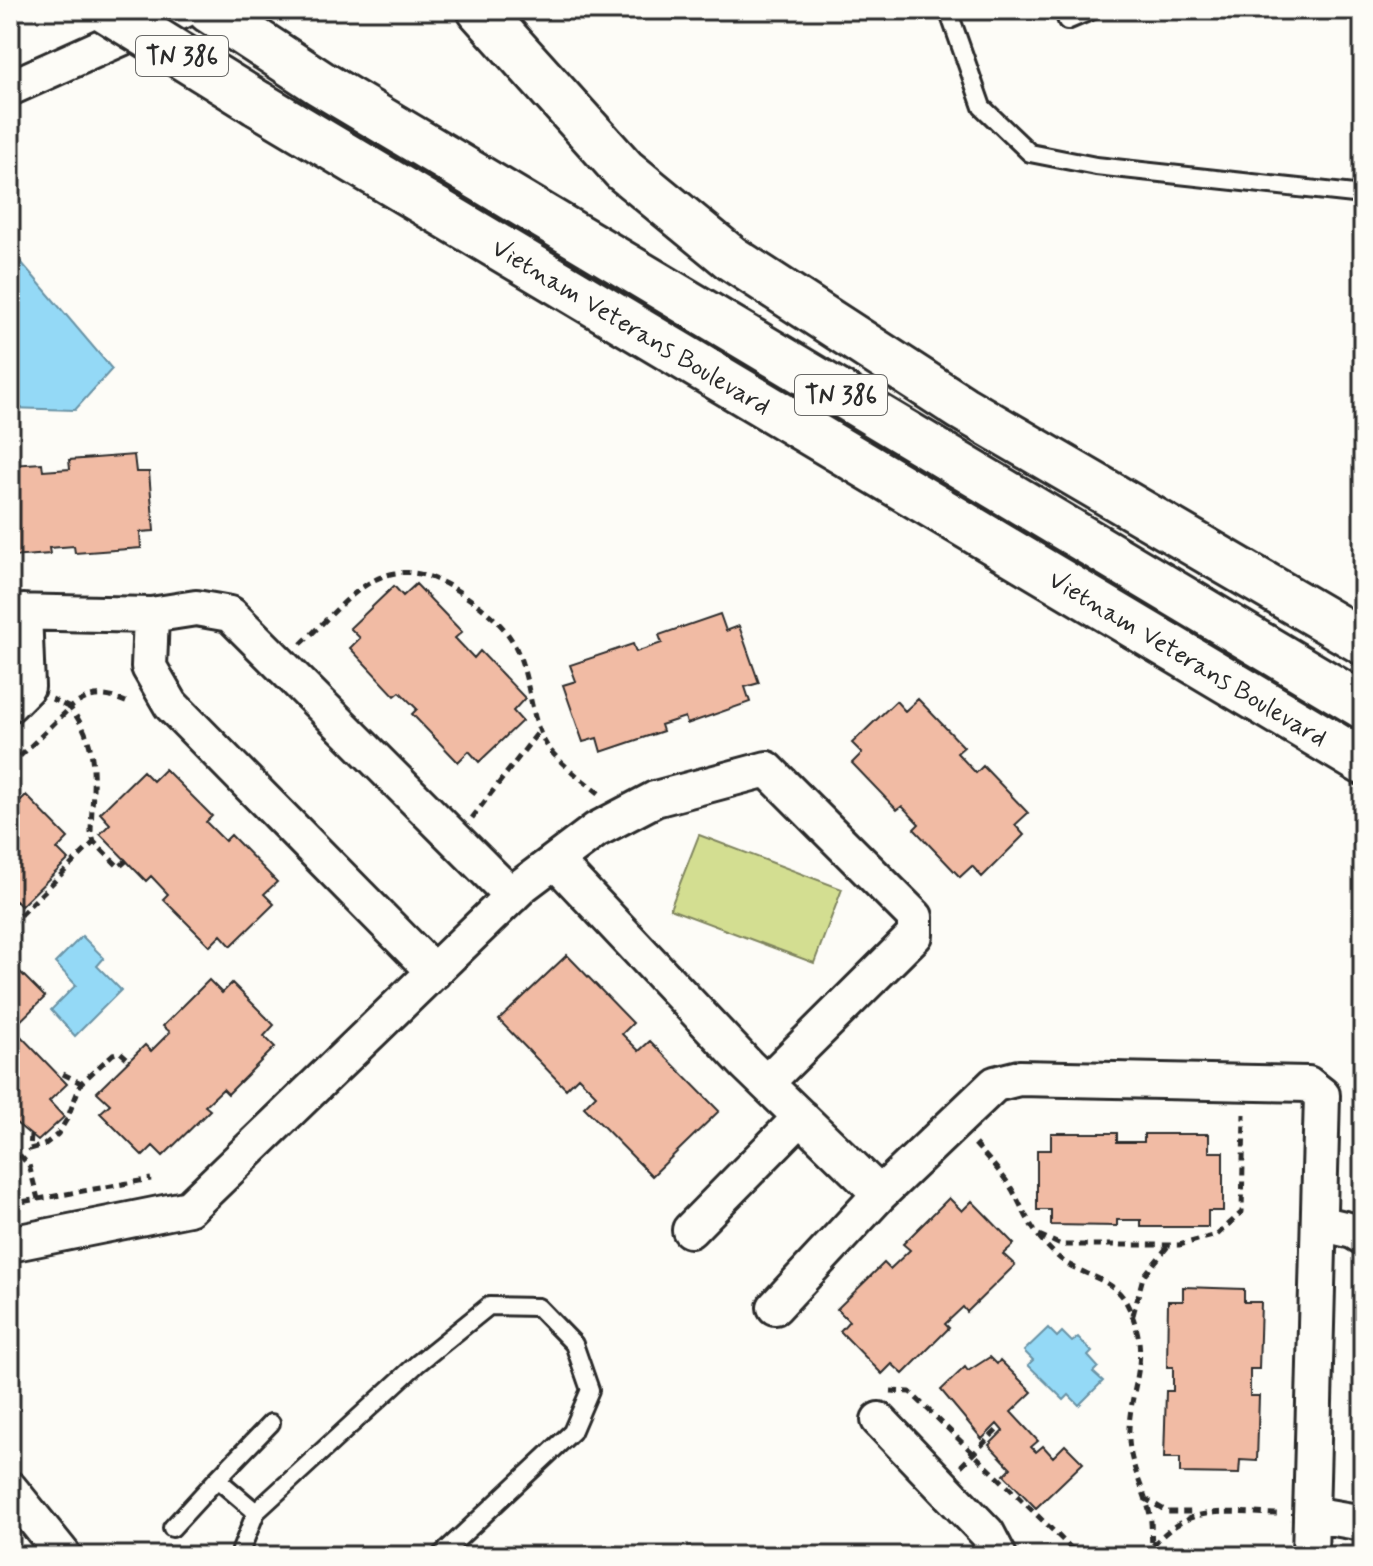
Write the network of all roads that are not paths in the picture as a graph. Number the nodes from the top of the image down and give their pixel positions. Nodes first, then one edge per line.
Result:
1 (107, 10) edge
2 (184, 10) edge
3 (209, 10) edge
4 (480, 10) edge
5 (948, 10) edge
6 (1063, 10) edge
7 (1093, 10) edge
8 (10, 88) edge
9 (1363, 195) edge
10 (17, 612) edge
11 (151, 615) junction
12 (1158, 640) junction
13 (1363, 642) edge
14 (18, 695) edge
15 (1363, 706) edge
16 (1363, 762) edge
17 (1363, 789) edge
18 (555, 861) junction
19 (512, 896) junction
20 (434, 972) junction
21 (766, 1083) junction
22 (801, 1117) junction
23 (880, 1194) junction
24 (1319, 1223) junction
25 (690, 1230) dead end
26 (1363, 1237) edge
27 (10, 1244) edge
28 (775, 1307) dead end
29 (885, 1405) road end
30 (271, 1423) dead end
31 (217, 1479) junction
32 (10, 1489) edge
33 (256, 1512) junction
34 (1311, 1514) junction
35 (1363, 1523) edge
36 (172, 1528) dead end
37 (64, 1556) edge
38 (242, 1556) edge
39 (440, 1556) edge
40 (999, 1556) edge
41 (1310, 1556) edge

1 - 12 highway, Vietnam Veterans Boulevard / TN 386, bridge
2 - 8 street
3 - 15 highway, Vietnam Veterans Boulevard / TN 386
4 - 13 highway
5 - 9 lane
6 - 7 lane
10 - 11 street
10 - 14 street
11 - 19 street
11 - 20 street
12 - 16 highway, Vietnam Veterans Boulevard / TN 386
12 - 17 highway
18 - 19 street
18 - 21 street
18 - 21 street
19 - 20 street
20 - 27 street
21 - 22 street
22 - 23 street
22 - 25 street
23 - 24 street
23 - 28 street
24 - 26 street
24 - 34 street
29 - 40 street
30 - 31 lane
31 - 33 lane
31 - 36 lane
32 - 37 street
33 - 38 lane
33 - 39 lane
34 - 35 street
34 - 41 street

